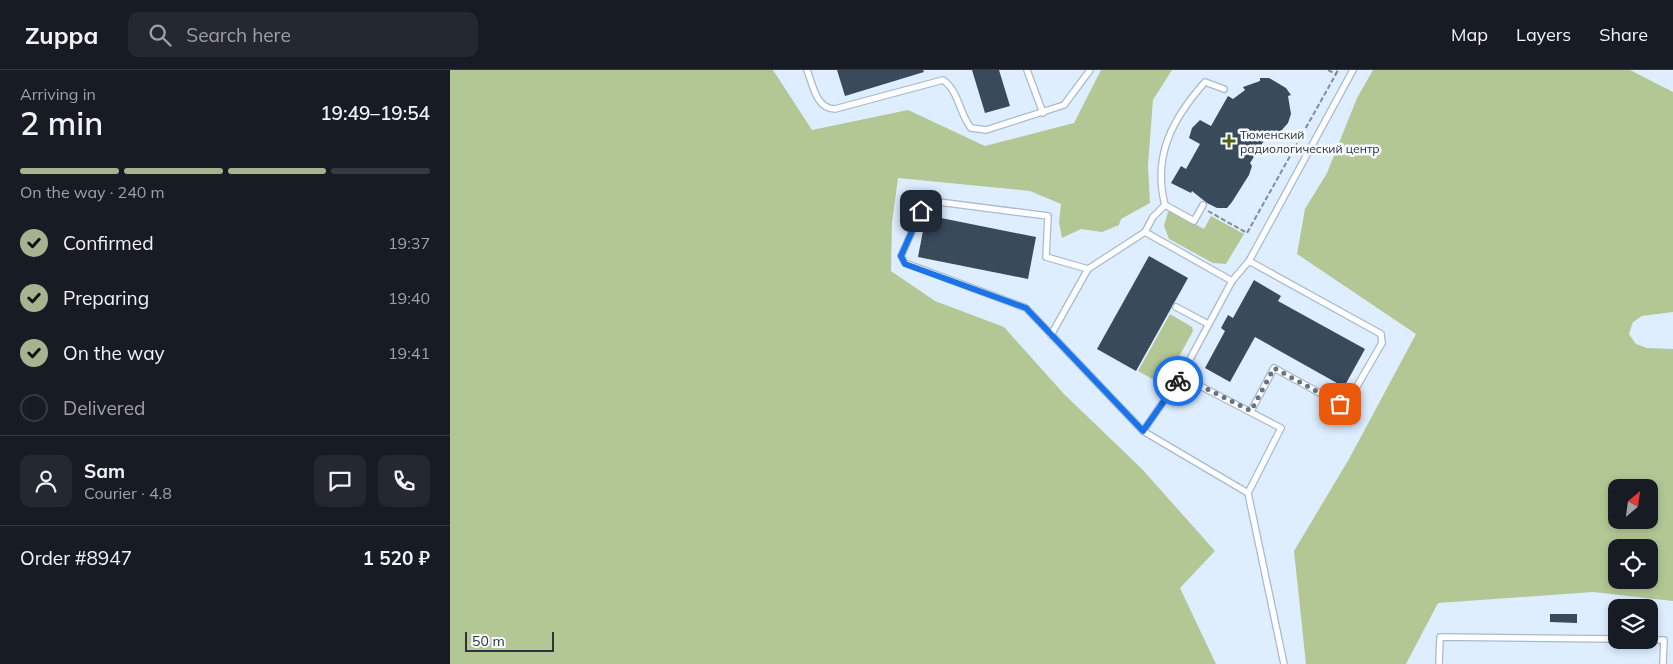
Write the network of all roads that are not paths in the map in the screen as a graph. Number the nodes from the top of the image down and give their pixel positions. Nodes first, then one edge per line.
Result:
1 (806, 70) edge
2 (1027, 70) edge
3 (1090, 70) edge
4 (1354, 70) edge
5 (1224, 89) dead end
6 (1044, 113) junction
7 (1165, 205) junction
8 (1202, 207) road end
9 (1146, 232) junction
10 (1249, 261) junction
11 (1088, 269) junction
12 (1232, 281) junction
13 (1176, 307) dead end
14 (1208, 324) junction
15 (1051, 336) junction
16 (1181, 376) junction
17 (1251, 411) junction
18 (1143, 431) junction
19 (1248, 494) junction
20 (1608, 639) edge
21 (1658, 640) edge
22 (1284, 664) edge
23 (1439, 664) edge
24 (1664, 664) edge

1 - 6 lane
2 - 6 lane
3 - 6 lane
4 - 10 lane
5 - 7 lane
7 - 8 lane
7 - 9 lane
9 - 11 lane
9 - 12 lane
10 - 12 lane
10 - 17 lane
11 - 15 lane
11 - 15 lane
12 - 14 lane
13 - 14 lane
14 - 16 lane
15 - 18 lane
16 - 17 lane
16 - 18 lane
17 - 19 lane
18 - 19 lane
19 - 22 lane
20 - 23 lane
21 - 24 lane

